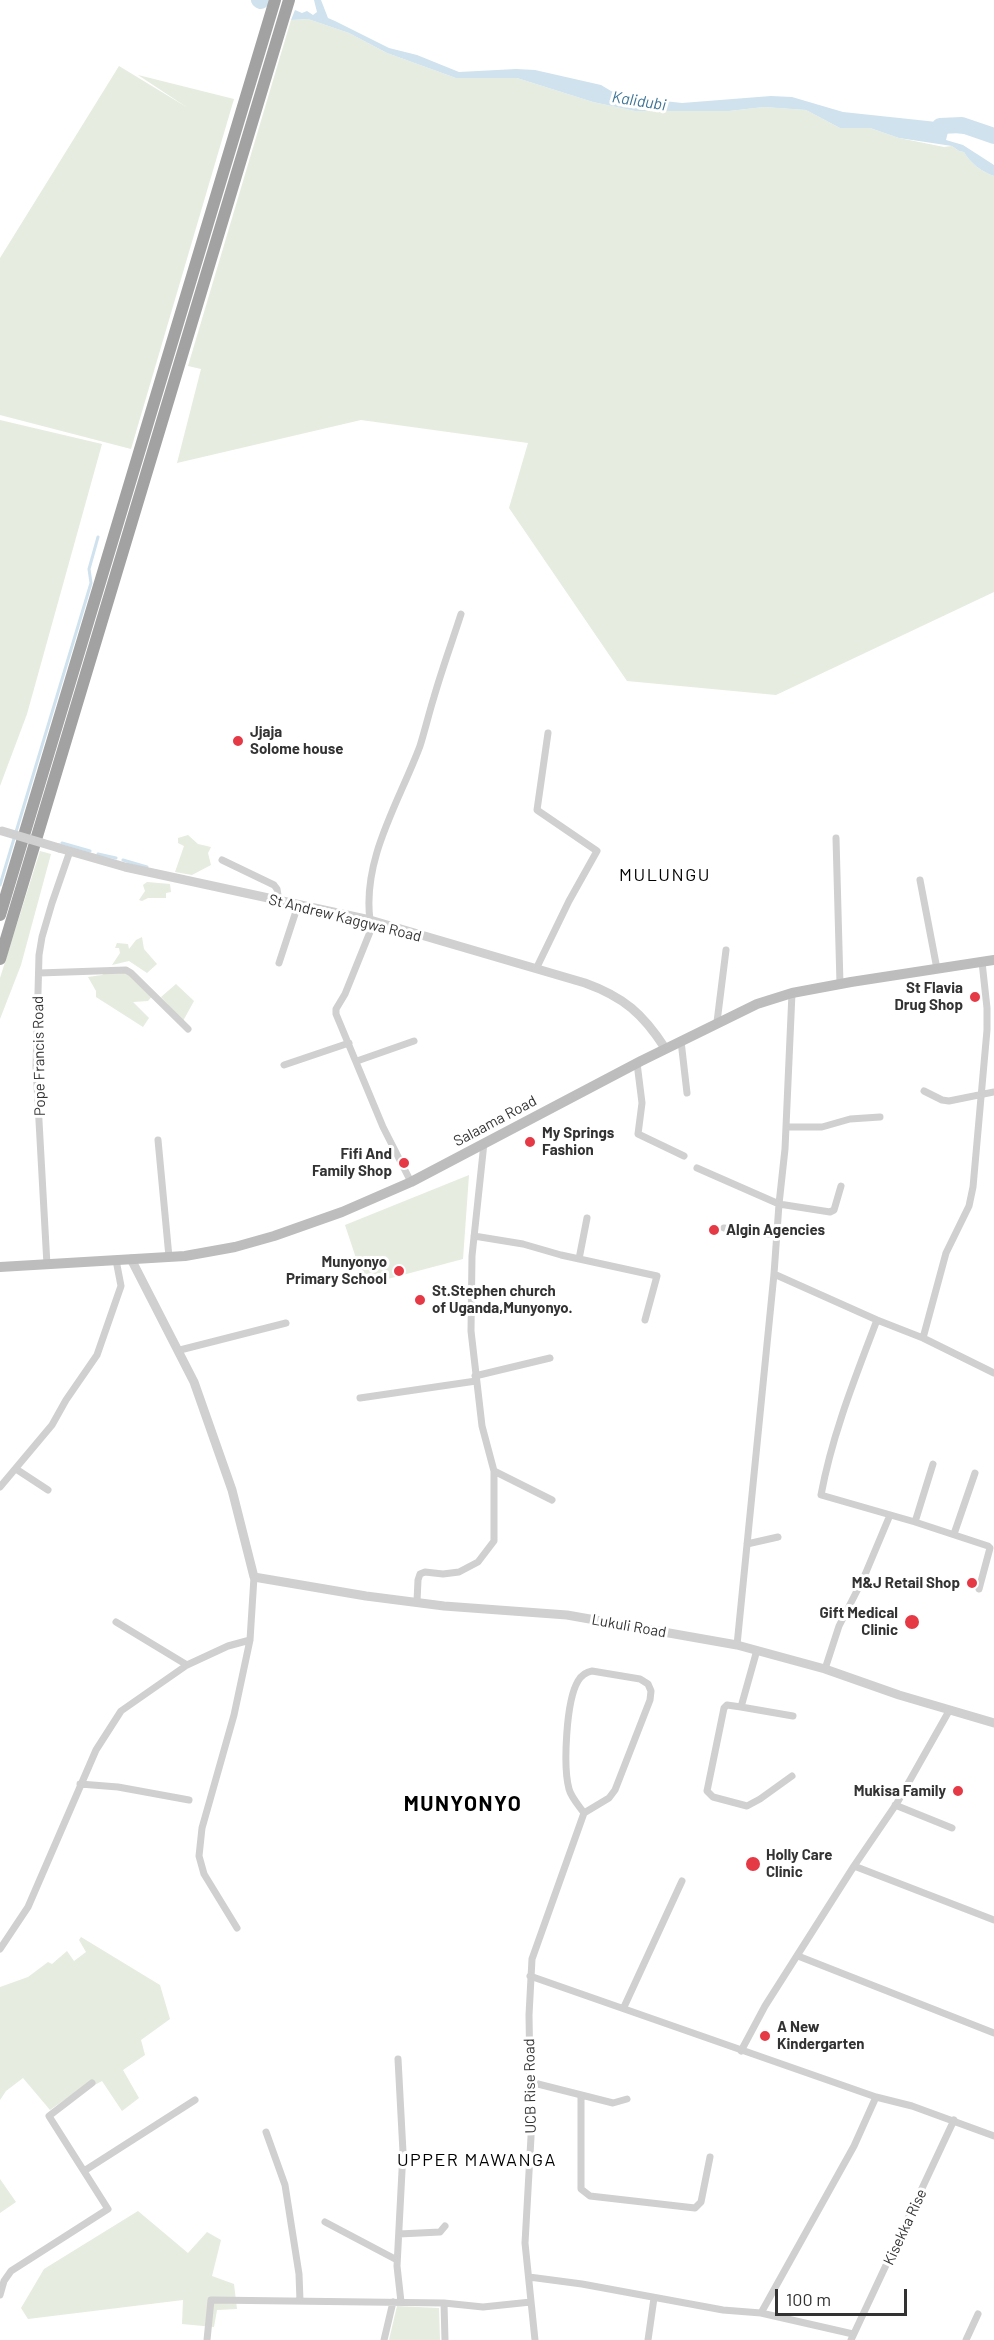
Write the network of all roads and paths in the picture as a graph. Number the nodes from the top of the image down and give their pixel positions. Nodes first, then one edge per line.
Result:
1 (275, 0) edge
2 (289, 0) edge
3 (173, 364) junction
4 (461, 614) dead end
5 (548, 733) dead end
6 (1, 831) edge
7 (836, 838) dead end
8 (70, 851) junction
9 (222, 860) dead end
10 (920, 880) dead end
11 (279, 901) junction
12 (298, 905) junction
13 (0, 915) edge
14 (372, 921) junction
15 (726, 950) dead end
16 (0, 959) edge
17 (994, 960) edge
18 (982, 962) junction
19 (279, 963) dead end
20 (537, 967) junction
21 (937, 969) junction
22 (39, 974) junction
23 (840, 984) junction
24 (792, 993) junction
25 (717, 1022) junction
26 (188, 1029) dead end
27 (414, 1041) dead end
28 (681, 1041) junction
29 (349, 1043) junction
30 (665, 1048) junction
31 (357, 1061) junction
32 (637, 1063) junction
33 (284, 1065) dead end
34 (924, 1091) dead end
35 (994, 1092) edge
36 (687, 1093) dead end
37 (981, 1094) junction
38 (880, 1117) dead end
39 (786, 1127) junction
40 (158, 1140) dead end
41 (484, 1143) junction
42 (684, 1156) dead end
43 (697, 1168) dead end
44 (411, 1182) junction
45 (841, 1186) dead end
46 (779, 1204) junction
47 (587, 1218) dead end
48 (724, 1228) dead end
49 (777, 1235) junction
50 (474, 1236) junction
51 (170, 1257) junction
52 (131, 1259) junction
53 (579, 1259) junction
54 (116, 1260) junction
55 (47, 1265) junction
56 (0, 1267) edge
57 (774, 1274) junction
58 (645, 1320) dead end
59 (877, 1320) junction
60 (286, 1323) dead end
61 (923, 1338) junction
62 (180, 1350) junction
63 (550, 1358) dead end
64 (994, 1373) edge
65 (475, 1379) junction
66 (360, 1398) dead end
67 (933, 1464) dead end
68 (16, 1469) junction
69 (494, 1471) junction
70 (975, 1473) dead end
71 (0, 1487) edge
72 (48, 1490) dead end
73 (552, 1500) dead end
74 (890, 1515) junction
75 (915, 1522) junction
76 (954, 1534) junction
77 (778, 1537) dead end
78 (747, 1544) junction
79 (254, 1577) junction
80 (980, 1589) dead end
81 (417, 1601) junction
82 (116, 1622) dead end
83 (250, 1640) junction
84 (737, 1645) junction
85 (757, 1650) junction
86 (187, 1665) junction
87 (825, 1669) junction
88 (741, 1707) junction
89 (949, 1711) junction
90 (793, 1716) dead end
91 (994, 1723) edge
92 (792, 1776) dead end
93 (80, 1784) junction
94 (189, 1800) dead end
95 (895, 1805) junction
96 (584, 1813) junction
97 (952, 1828) dead end
98 (854, 1866) junction
99 (682, 1881) dead end
100 (994, 1920) edge
101 (237, 1928) dead end
102 (0, 1949) edge
103 (798, 1956) junction
104 (530, 1976) junction
105 (624, 2007) junction
106 (994, 2033) edge
107 (741, 2051) junction
108 (398, 2059) dead end
109 (530, 2082) junction
110 (93, 2083) dead end
111 (581, 2095) junction
112 (876, 2097) junction
113 (627, 2099) dead end
114 (195, 2100) dead end
115 (954, 2120) junction
116 (266, 2132) dead end
117 (994, 2136) edge
118 (710, 2157) dead end
119 (84, 2171) junction
120 (326, 2222) dead end
121 (445, 2226) dead end
122 (399, 2234) junction
123 (397, 2260) junction
124 (529, 2277) junction
125 (0, 2295) edge
126 (654, 2298) junction
127 (300, 2301) junction
128 (397, 2302) junction
129 (531, 2302) junction
130 (444, 2303) junction
131 (761, 2313) junction
132 (978, 2314) dead end
133 (852, 2337) edge
134 (207, 2340) edge
135 (384, 2340) edge
136 (445, 2340) edge
137 (535, 2340) edge
138 (648, 2340) edge
139 (966, 2340) edge

1 - 3 highway
2 - 3 highway
3 - 13 highway
3 - 16 highway
4 - 14 street
5 - 20 street
6 - 8 street, St Andrew Kaggwa Road, bridge
7 - 23 street
8 - 11 street, St Andrew Kaggwa Road
8 - 22 street, Pope Francis Road
9 - 11 street
10 - 21 street
11 - 12 street, St Andrew Kaggwa Road
12 - 14 street, St Andrew Kaggwa Road
12 - 19 street
14 - 20 street, St Andrew Kaggwa Road
14 - 29 street
15 - 25 street
17 - 18 main road, Salaama Road
18 - 21 main road, Salaama Road
18 - 37 street
20 - 30 street, St Andrew Kaggwa Road
21 - 23 main road, Salaama Road
22 - 26 street
22 - 55 street, Pope Francis Road
23 - 24 main road, Salaama Road
24 - 25 main road, Salaama Road
24 - 39 street
25 - 28 main road, Salaama Road
27 - 31 street
28 - 30 main road, Salaama Road
28 - 36 street
29 - 31 street
29 - 33 street
30 - 32 main road, Salaama Road
31 - 44 street
32 - 41 main road, Salaama Road
32 - 42 street
34 - 37 street
35 - 37 street
37 - 61 street
38 - 39 street
39 - 46 street
40 - 51 street
41 - 44 main road, Salaama Road
41 - 50 street
43 - 46 street
44 - 51 main road, Salaama Road
45 - 46 street
46 - 49 street
47 - 53 street
48 - 49 street
49 - 57 street
50 - 53 street
50 - 65 street
51 - 52 main road, Salaama Road
52 - 54 main road, Salaama Road
52 - 62 street
53 - 58 street
54 - 55 main road, Salaama Road
54 - 68 street
55 - 56 main road, Salaama Road
57 - 59 street
57 - 78 street
59 - 61 street
59 - 74 street
60 - 62 street
61 - 64 street
62 - 79 street
63 - 65 street
65 - 66 street
65 - 69 street
67 - 75 street
68 - 71 street
68 - 72 street
69 - 73 street
69 - 81 street
70 - 76 street
74 - 75 street
74 - 87 street
75 - 76 street
76 - 80 street
77 - 78 street
78 - 84 street
79 - 81 street, Lukuli Road
79 - 83 street
81 - 84 street, Lukuli Road
82 - 86 street
83 - 86 street
83 - 101 street
84 - 85 street, Lukuli Road
85 - 87 street, Lukuli Road
85 - 88 street
86 - 93 street
87 - 89 street, Lukuli Road
88 - 90 street
88 - 92 street
89 - 91 street, Lukuli Road
89 - 95 street
93 - 94 street
93 - 102 street
95 - 97 street
95 - 98 street
96 - 96 street
96 - 104 street, UCB Rise Road
98 - 100 street
98 - 103 street
99 - 105 street
103 - 106 street
103 - 107 street
104 - 105 street
104 - 109 street, UCB Rise Road
105 - 107 street
107 - 112 street
108 - 122 street
109 - 111 street
109 - 124 street, UCB Rise Road
110 - 119 street
111 - 113 street
111 - 118 street
112 - 115 street
112 - 131 street
114 - 119 street
115 - 117 street
115 - 133 street, Kisekka Rise
116 - 127 street
119 - 125 street
120 - 123 street
121 - 122 street
122 - 123 street
123 - 128 street
124 - 126 street
124 - 129 street, UCB Rise Road
126 - 131 street
126 - 138 street
127 - 128 street
127 - 134 street
128 - 130 street
128 - 135 street
129 - 130 street
129 - 137 street, UCB Rise Road
130 - 136 street
131 - 133 street
132 - 139 street

